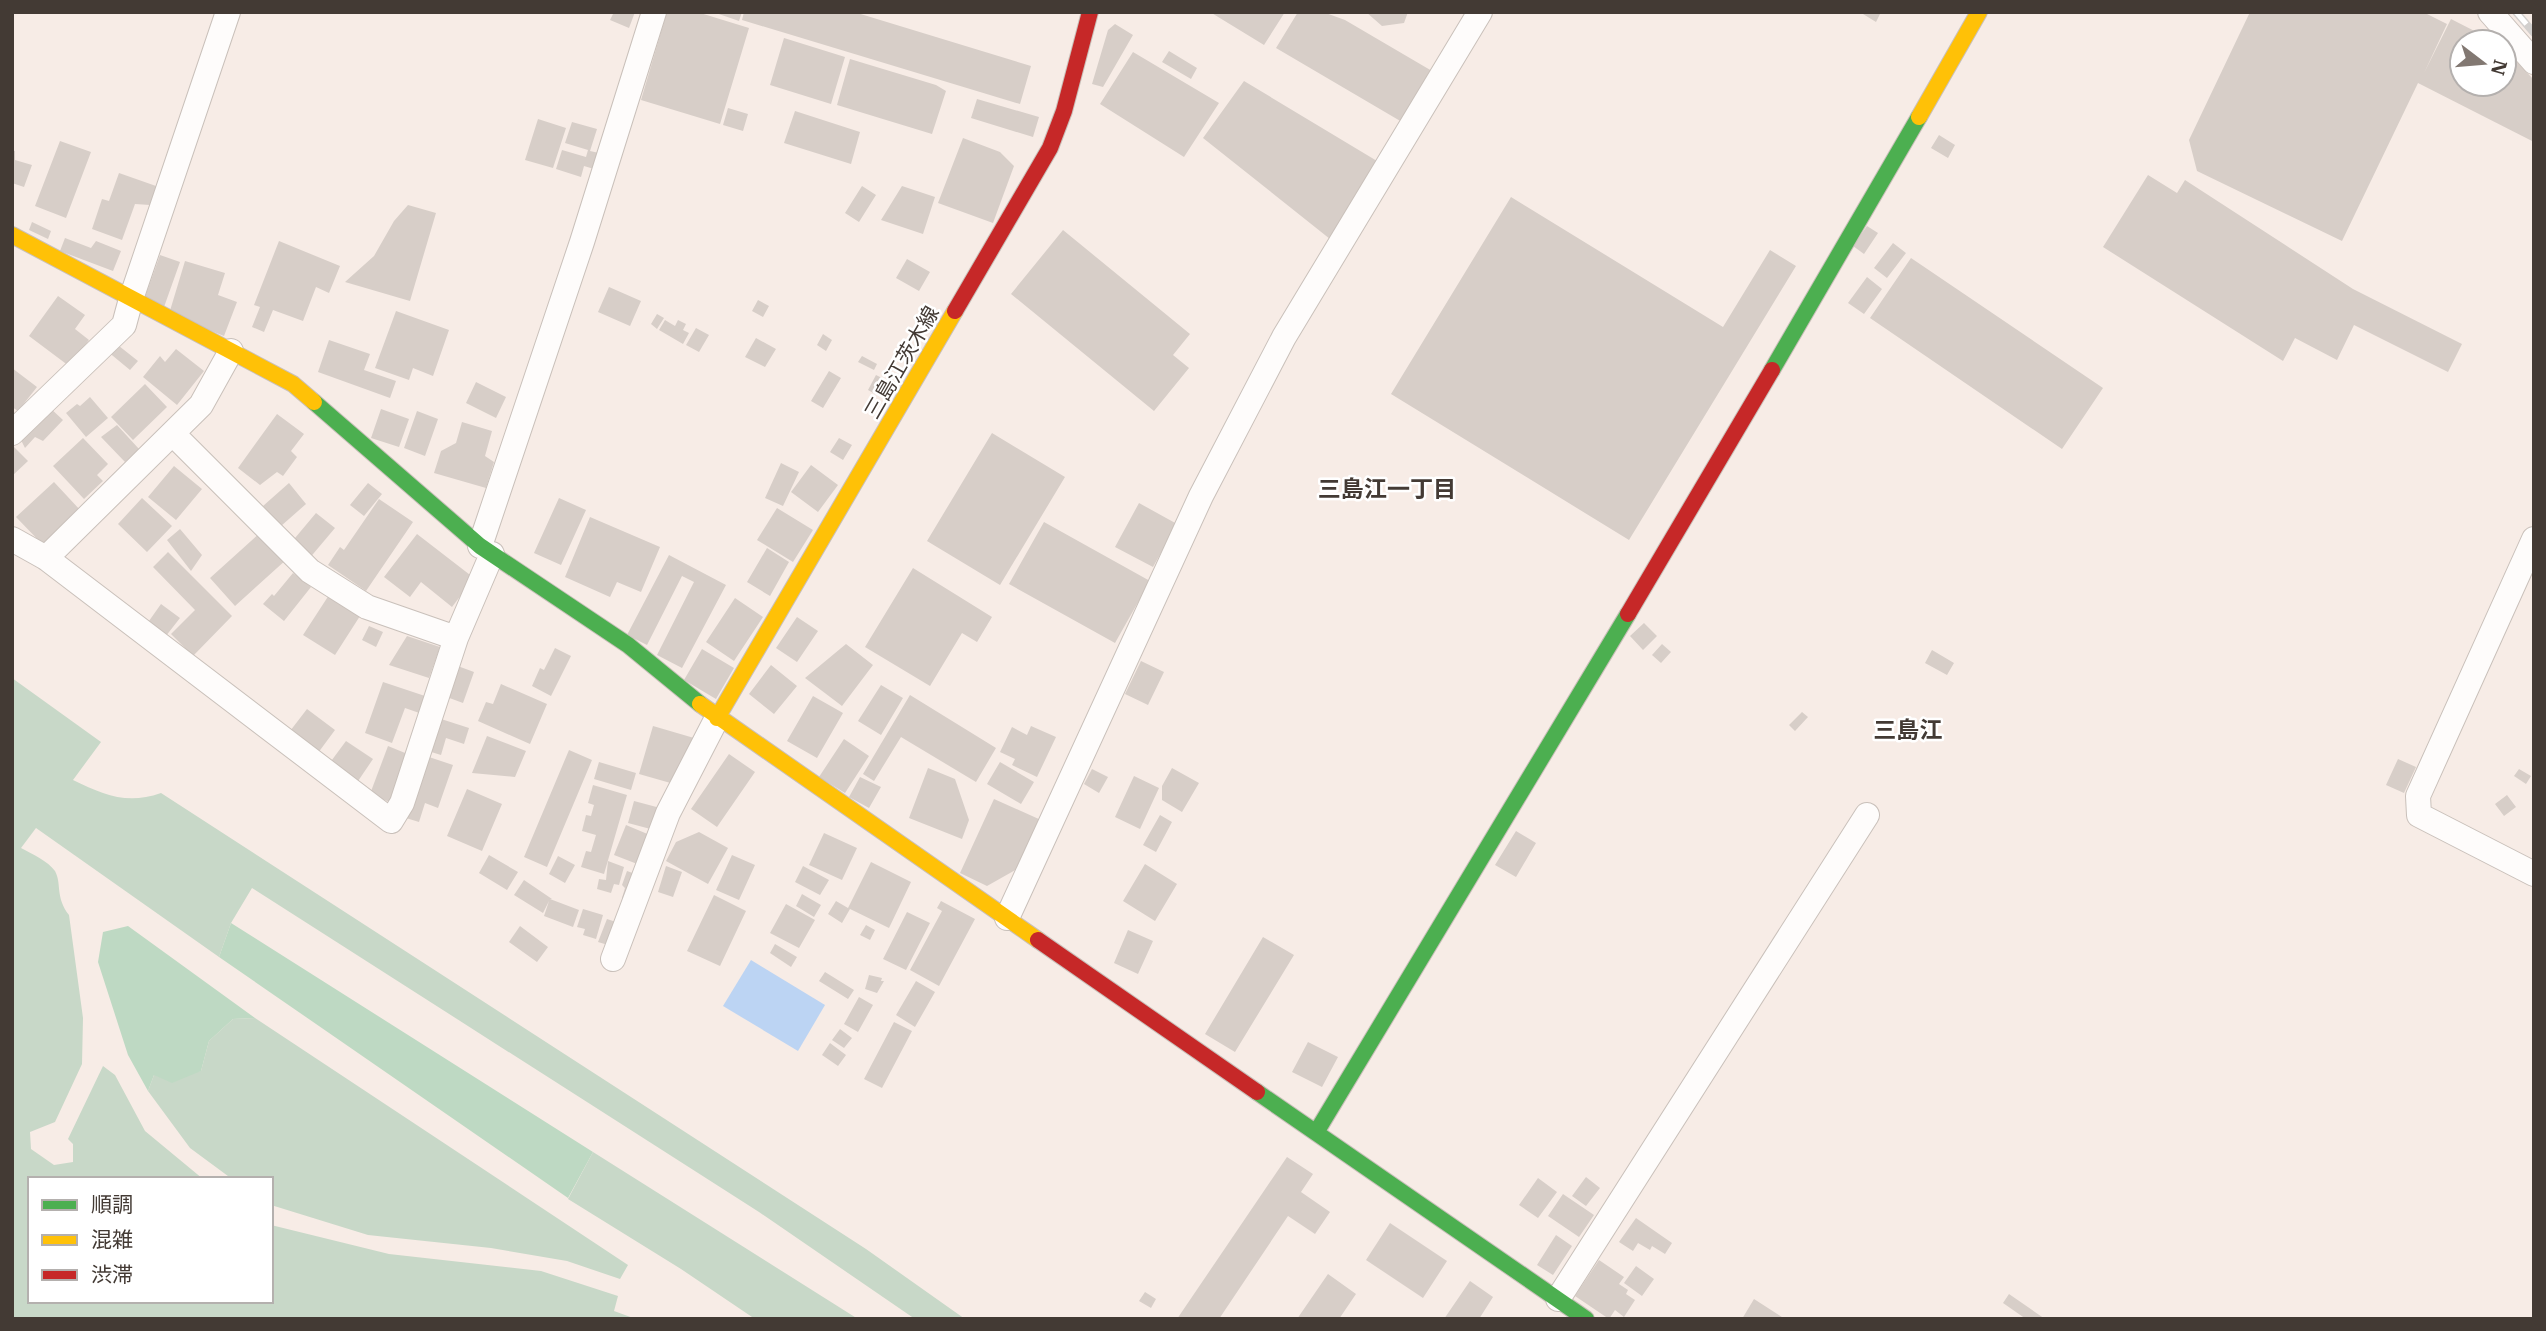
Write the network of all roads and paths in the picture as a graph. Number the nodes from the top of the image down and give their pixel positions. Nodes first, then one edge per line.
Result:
1 (228, 12) edge
2 (654, 12) edge
3 (1090, 12) edge
4 (1480, 12) edge
5 (1979, 12) edge
6 (2490, 12) edge
7 (2534, 62) edge
8 (12, 235) edge
9 (131, 299) junction
10 (231, 351) junction
11 (12, 433) edge
12 (173, 434) junction
13 (12, 539) edge
14 (2534, 539) edge
15 (486, 550) junction
16 (46, 558) junction
17 (456, 638) junction
18 (716, 718) junction
19 (1867, 815) dead end
20 (2534, 874) edge
21 (1007, 918) junction
22 (613, 959) dead end
23 (1317, 1131) junction
24 (1558, 1300) junction
25 (1586, 1319) edge

1 - 9 street
2 - 15 street
3 - 18 street, 三島江茨木線
4 - 21 street
5 - 23 street
6 - 7 street
8 - 9 street
9 - 10 street
9 - 11 street
10 - 12 street
10 - 15 street
12 - 16 street
12 - 17 street
13 - 16 street
14 - 20 street
15 - 17 street
15 - 18 street
16 - 17 street
18 - 21 street
18 - 22 street
19 - 24 street
21 - 23 street
23 - 24 street
24 - 25 street

